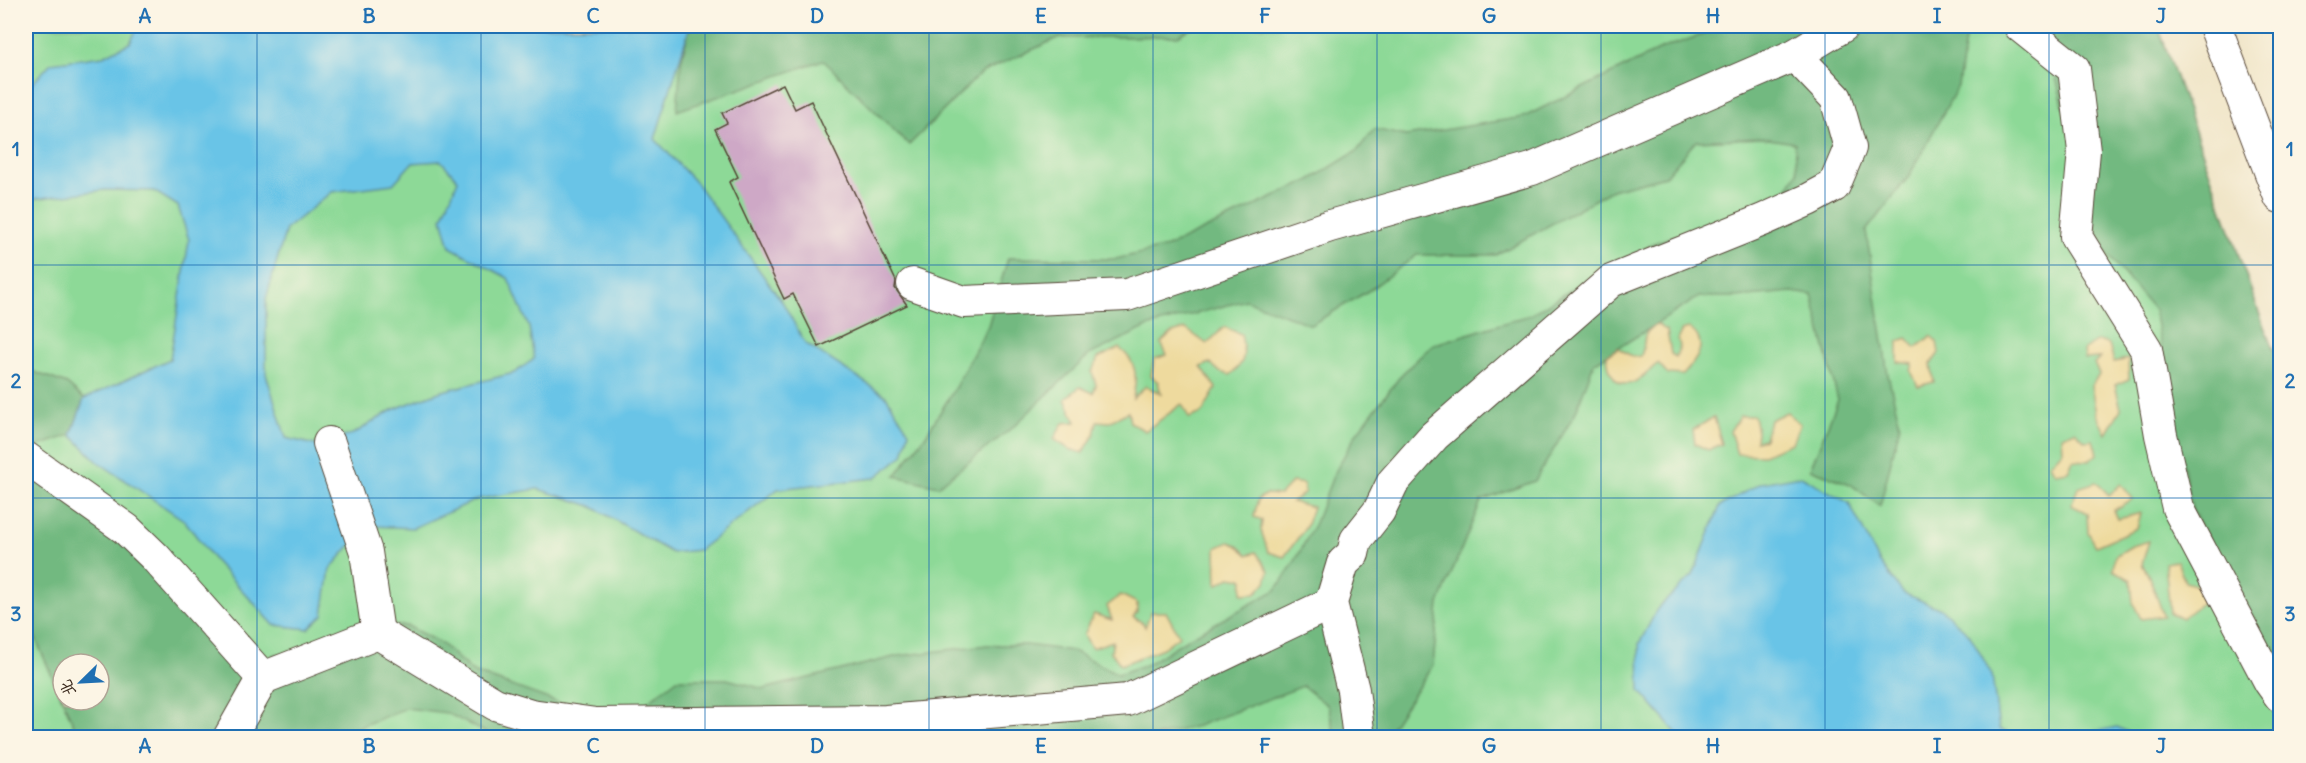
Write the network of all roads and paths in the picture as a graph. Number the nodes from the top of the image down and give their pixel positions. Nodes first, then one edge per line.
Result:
1 (1843, 26) edge
2 (2020, 26) edge
3 (2215, 26) edge
4 (1795, 55) junction
5 (2280, 197) edge
6 (914, 285) dead end
7 (329, 443) dead end
8 (26, 458) edge
9 (1331, 603) junction
10 (378, 633) junction
11 (263, 678) junction
12 (2280, 696) edge
13 (229, 738) edge
14 (1359, 738) edge

1 - 4 street
2 - 12 street
3 - 5 street
4 - 6 street
4 - 9 street
7 - 10 street
8 - 11 street
9 - 10 street
9 - 14 street
10 - 11 street
11 - 13 street

